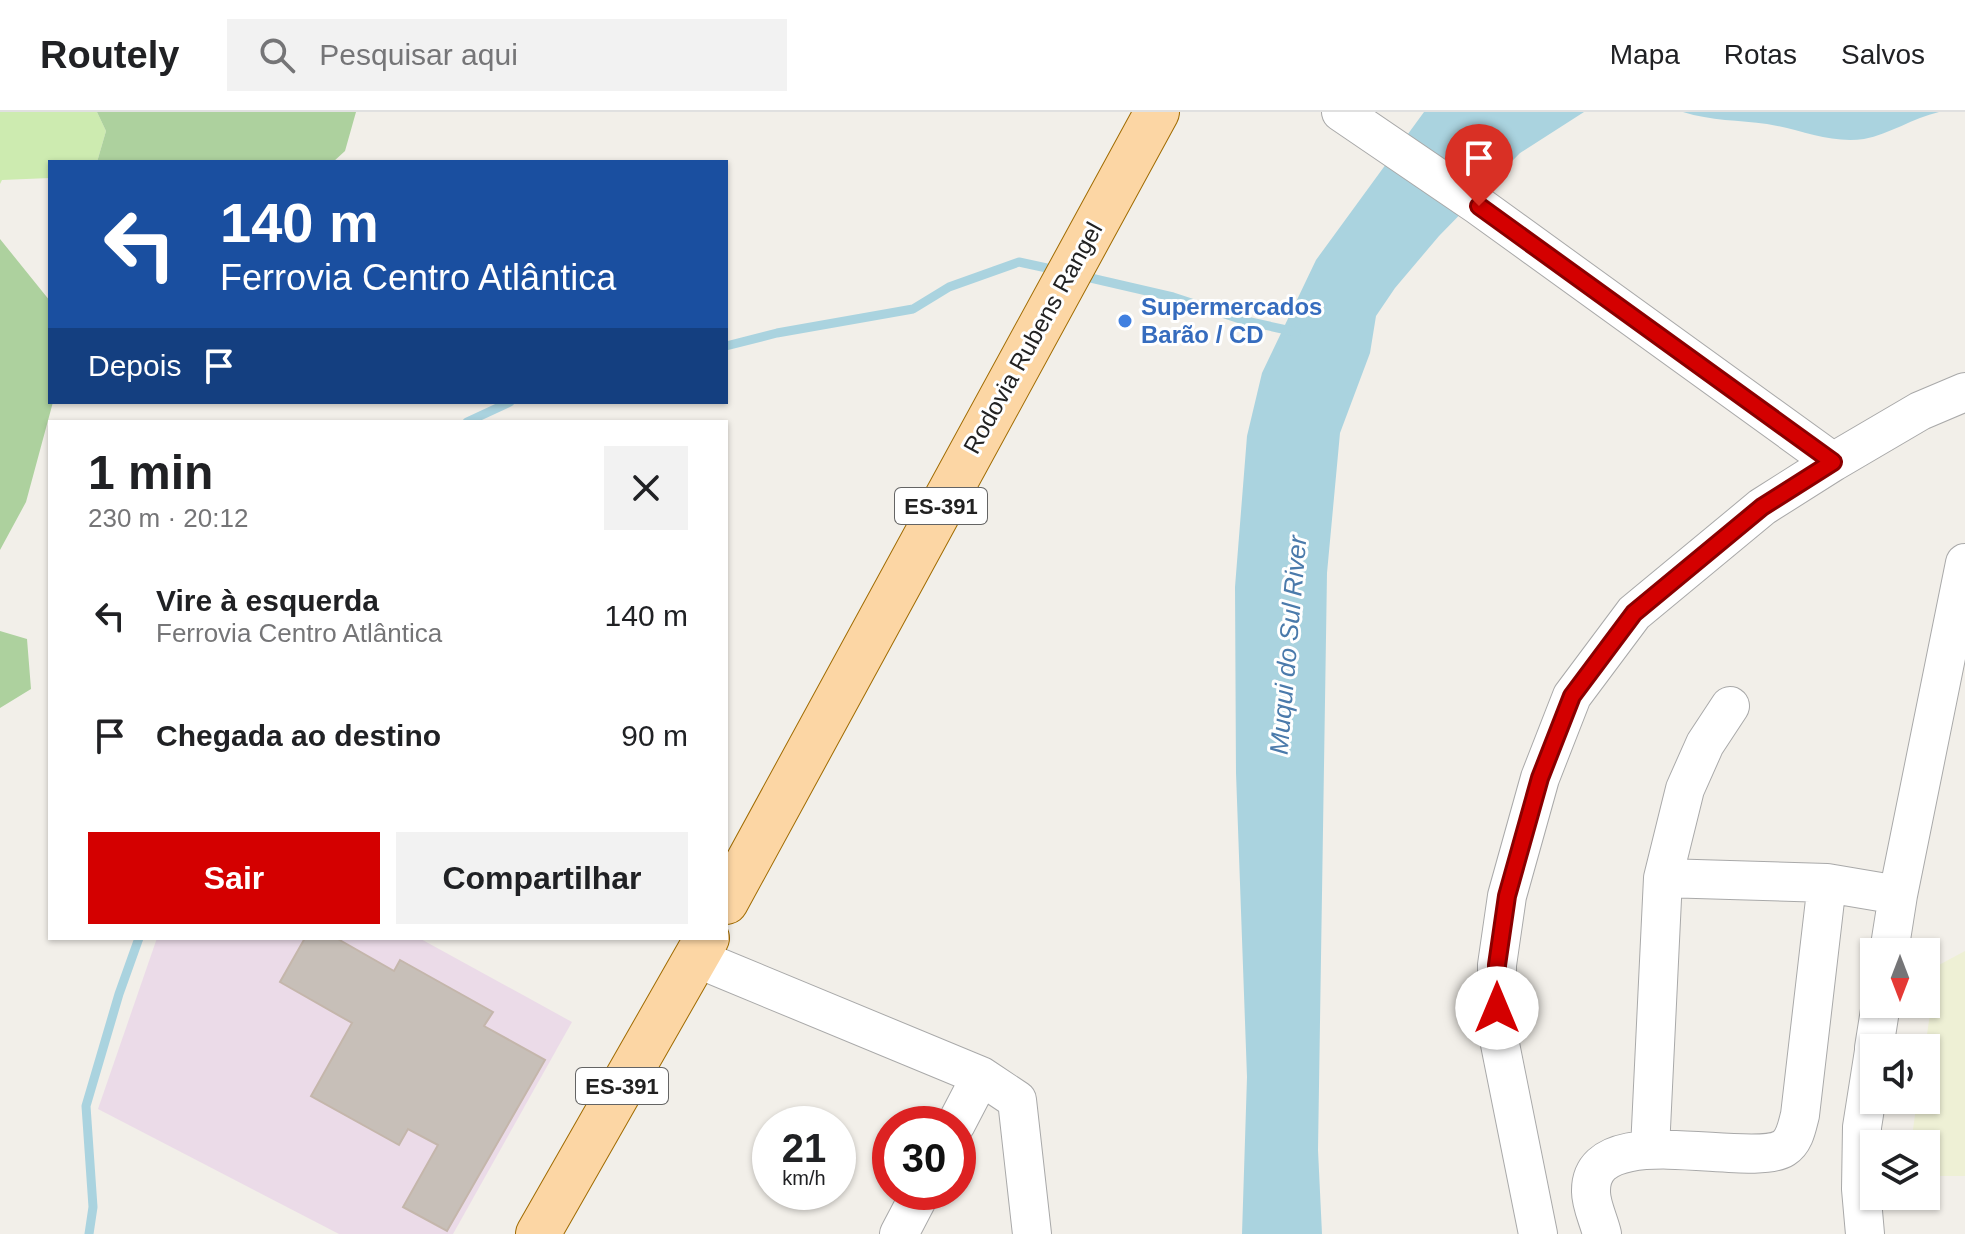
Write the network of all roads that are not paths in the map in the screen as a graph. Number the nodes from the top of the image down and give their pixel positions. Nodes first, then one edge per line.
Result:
1 (1157, 112) edge
2 (1341, 112) edge
3 (1965, 392) edge
4 (1833, 462) junction
5 (1965, 563) edge
6 (1730, 706) dead end
7 (1663, 878) junction
8 (1827, 883) junction
9 (1898, 895) junction
10 (728, 898) edge
11 (1891, 938) edge
12 (701, 948) edge
13 (981, 1076) junction
14 (965, 1106) edge
15 (1864, 1114) edge
16 (1650, 1149) junction
17 (912, 1210) edge
18 (538, 1234) edge
19 (899, 1234) edge
20 (1032, 1234) edge
21 (1538, 1234) edge
22 (1602, 1234) edge
23 (1865, 1234) edge

1 - 10 main road, Rodovia Rubens Rangel / ES-391
2 - 4 street
3 - 4 street
4 - 21 street
5 - 9 street
6 - 7 street
7 - 8 street
7 - 16 street
8 - 9 street
8 - 16 street
9 - 11 street
12 - 13 street
12 - 18 main road, ES-391
13 - 14 street
13 - 20 street
15 - 23 street
16 - 22 street
17 - 19 street

